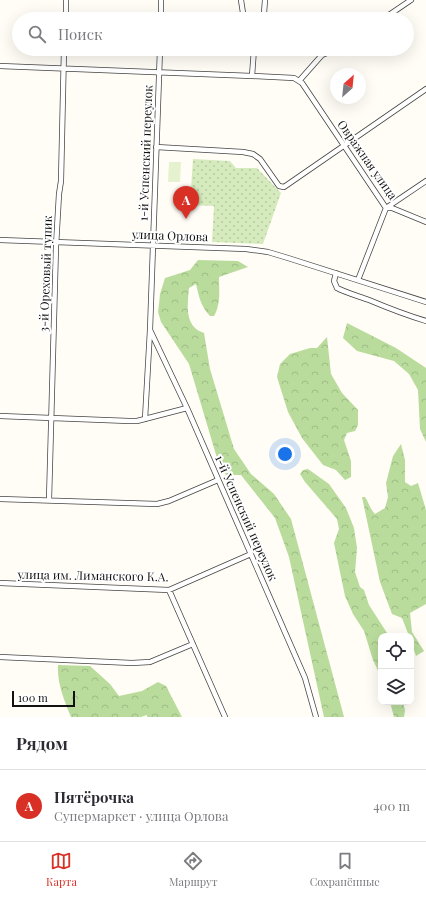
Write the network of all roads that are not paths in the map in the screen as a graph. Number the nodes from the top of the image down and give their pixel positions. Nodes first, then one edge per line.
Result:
1 (66, 0) edge
2 (161, 0) edge
3 (241, 0) edge
4 (265, 0) edge
5 (411, 0) edge
6 (66, 12) edge
7 (161, 12) edge
8 (243, 12) edge
9 (264, 12) edge
10 (393, 12) edge
11 (64, 56) edge
12 (160, 56) edge
13 (253, 56) edge
14 (321, 56) edge
15 (0, 66) edge
16 (64, 68) junction
17 (159, 72) junction
18 (252, 76) junction
19 (299, 80) junction
20 (426, 89) edge
21 (344, 146) junction
22 (156, 147) junction
23 (426, 181) edge
24 (386, 208) junction
25 (426, 222) edge
26 (0, 240) edge
27 (57, 242) junction
28 (152, 245) junction
29 (336, 273) junction
30 (358, 280) junction
31 (426, 302) edge
32 (426, 322) edge
33 (150, 330) junction
34 (187, 408) junction
35 (0, 416) edge
36 (50, 418) junction
37 (145, 419) junction
38 (218, 480) junction
39 (0, 499) edge
40 (48, 500) junction
41 (251, 554) junction
42 (0, 583) edge
43 (169, 590) junction
44 (193, 644) junction
45 (0, 657) edge
46 (225, 717) edge
47 (316, 717) edge

1 - 6 street
2 - 7 street
3 - 8 street
4 - 9 street
5 - 10 street
11 - 16 street, 3-й Ореховый тупик
12 - 17 street, 1-й Успенский переулок
13 - 18 street
14 - 19 street
15 - 16 street
16 - 17 street
16 - 27 street, 3-й Ореховый тупик
17 - 18 street
17 - 22 street, 1-й Успенский переулок
18 - 19 street
19 - 21 street, Овражная улица
20 - 21 street
21 - 22 street
21 - 24 street, Овражная улица
22 - 28 street, 1-й Успенский переулок
23 - 24 street
24 - 25 street, Овражная улица
24 - 30 street
26 - 27 street, улица Орлова
27 - 28 street, улица Орлова
27 - 36 street, 3-й Ореховый тупик
28 - 29 street, улица Орлова
28 - 33 street, 1-й Успенский переулок
29 - 30 street, улица Орлова
29 - 32 street
30 - 31 street, улица Орлова
33 - 34 street, 1-й Успенский переулок
33 - 37 street, 1-й Успенский переулок
34 - 37 street
34 - 38 street, 1-й Успенский переулок
35 - 36 street
36 - 37 street
36 - 40 street, 3-й Ореховый тупик
38 - 40 street
38 - 41 street, 1-й Успенский переулок
39 - 40 street
41 - 43 street, улица им. Лиманского К.А.
41 - 47 street, 1-й Успенский переулок
42 - 43 street, улица им. Лиманского К.А.
43 - 44 street
44 - 45 street
44 - 46 street

